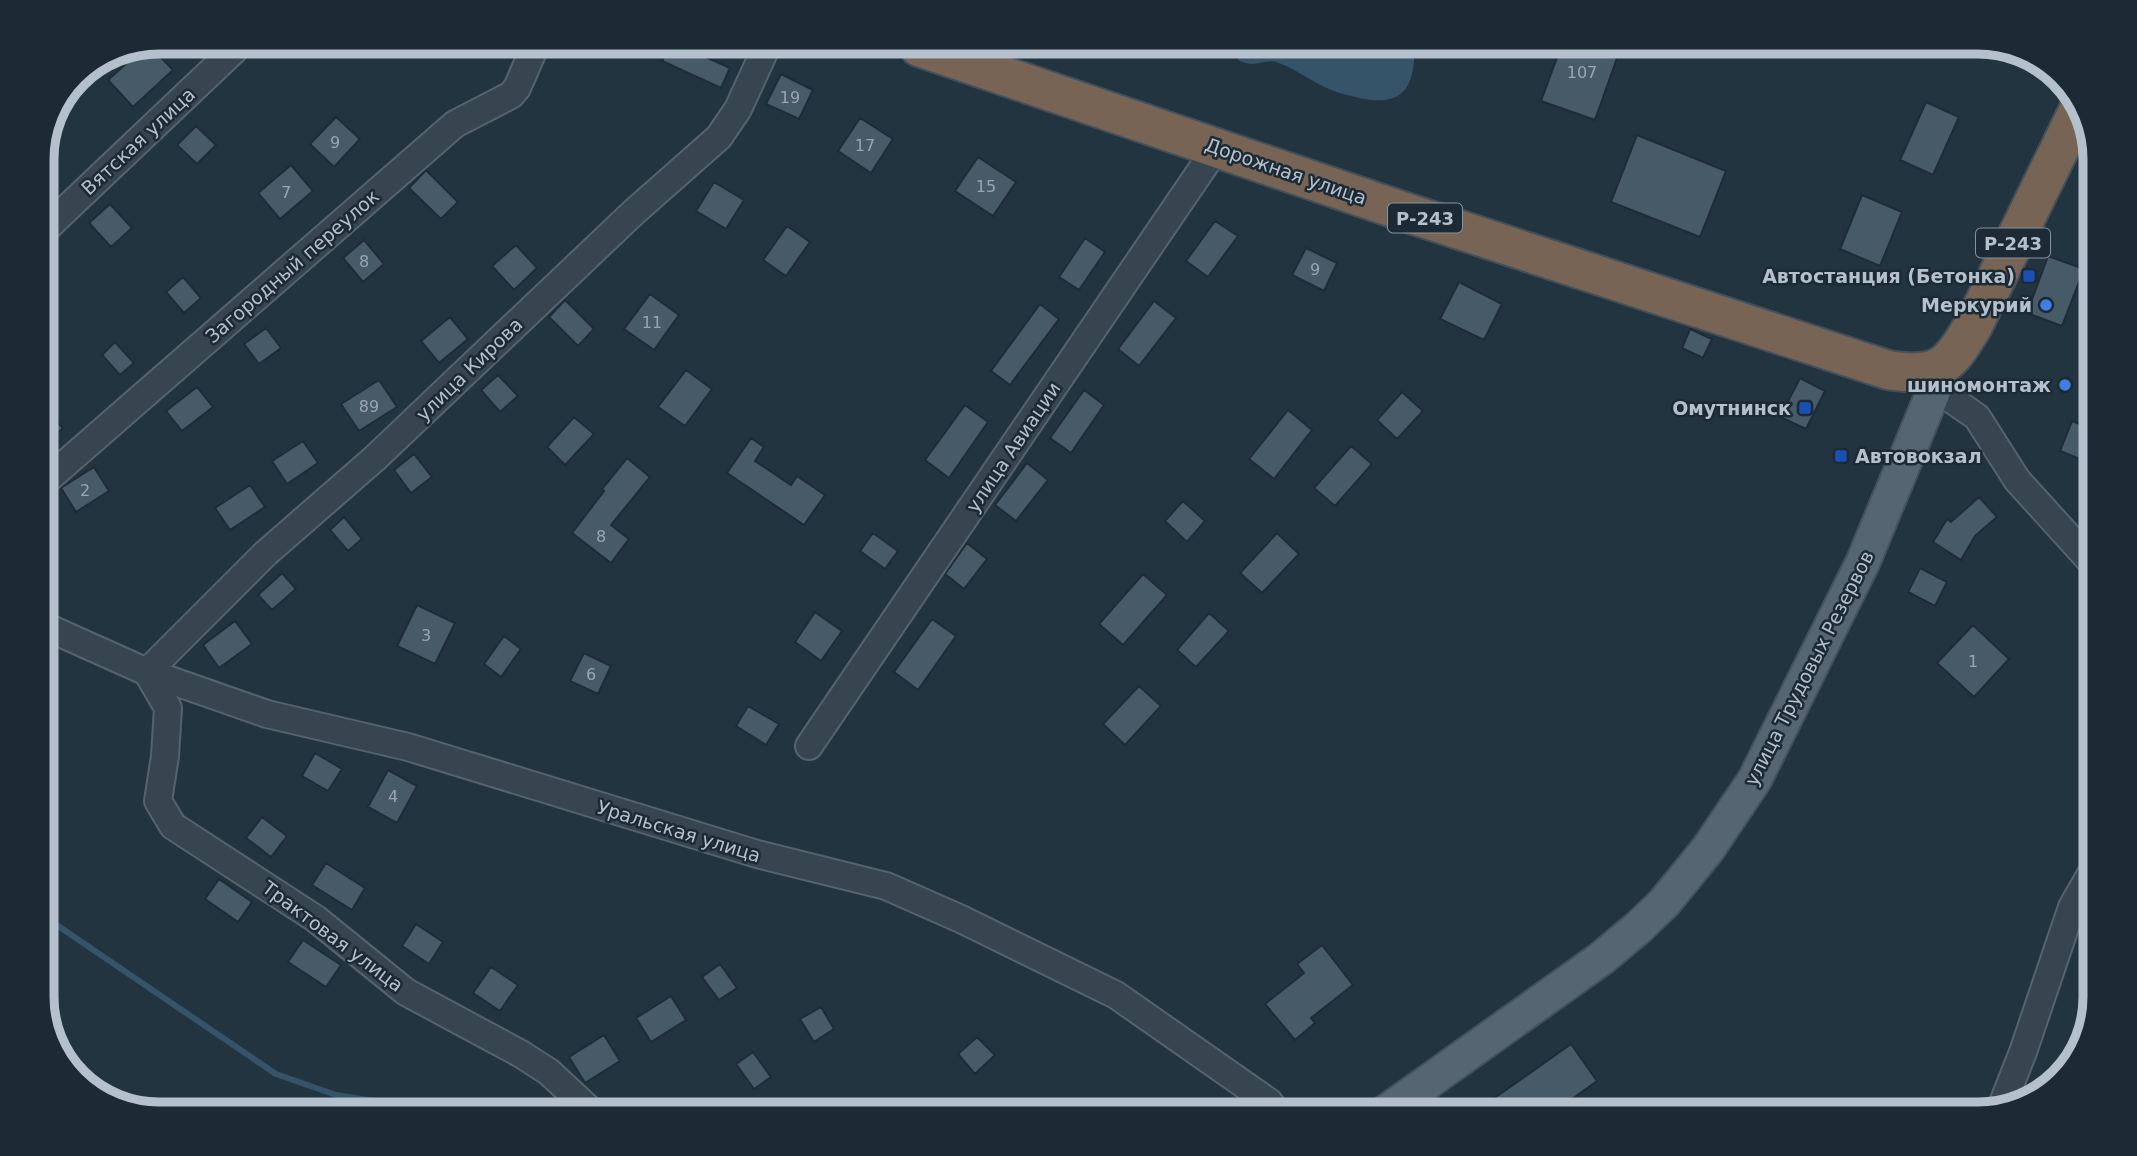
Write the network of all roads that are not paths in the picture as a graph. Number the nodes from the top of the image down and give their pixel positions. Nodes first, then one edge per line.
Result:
1 (230, 54) edge
2 (532, 54) edge
3 (763, 54) edge
4 (940, 54) edge
5 (2074, 119) edge
6 (1217, 147) junction
7 (54, 221) edge
8 (1935, 379) junction
9 (54, 474) edge
10 (2083, 553) edge
11 (54, 630) edge
12 (147, 671) junction
13 (809, 746) dead end
14 (2083, 888) edge
15 (2005, 1098) edge
16 (581, 1102) edge
17 (1269, 1102) edge
18 (1400, 1102) edge

1 - 7 street, Вятская улица
2 - 9 street, Загородный переулок
3 - 12 street, улица Кирова
4 - 6 highway, Дорожная улица / Р-243
5 - 8 highway, улица Трудовых Резервов / Р-243
6 - 8 highway, Дорожная улица / Р-243
6 - 13 street, улица Авиации
8 - 10 street
8 - 18 main road, улица Трудовых Резервов
11 - 12 street, Уральская улица
12 - 16 street, Трактовая улица
12 - 17 street, Уральская улица
14 - 15 street

